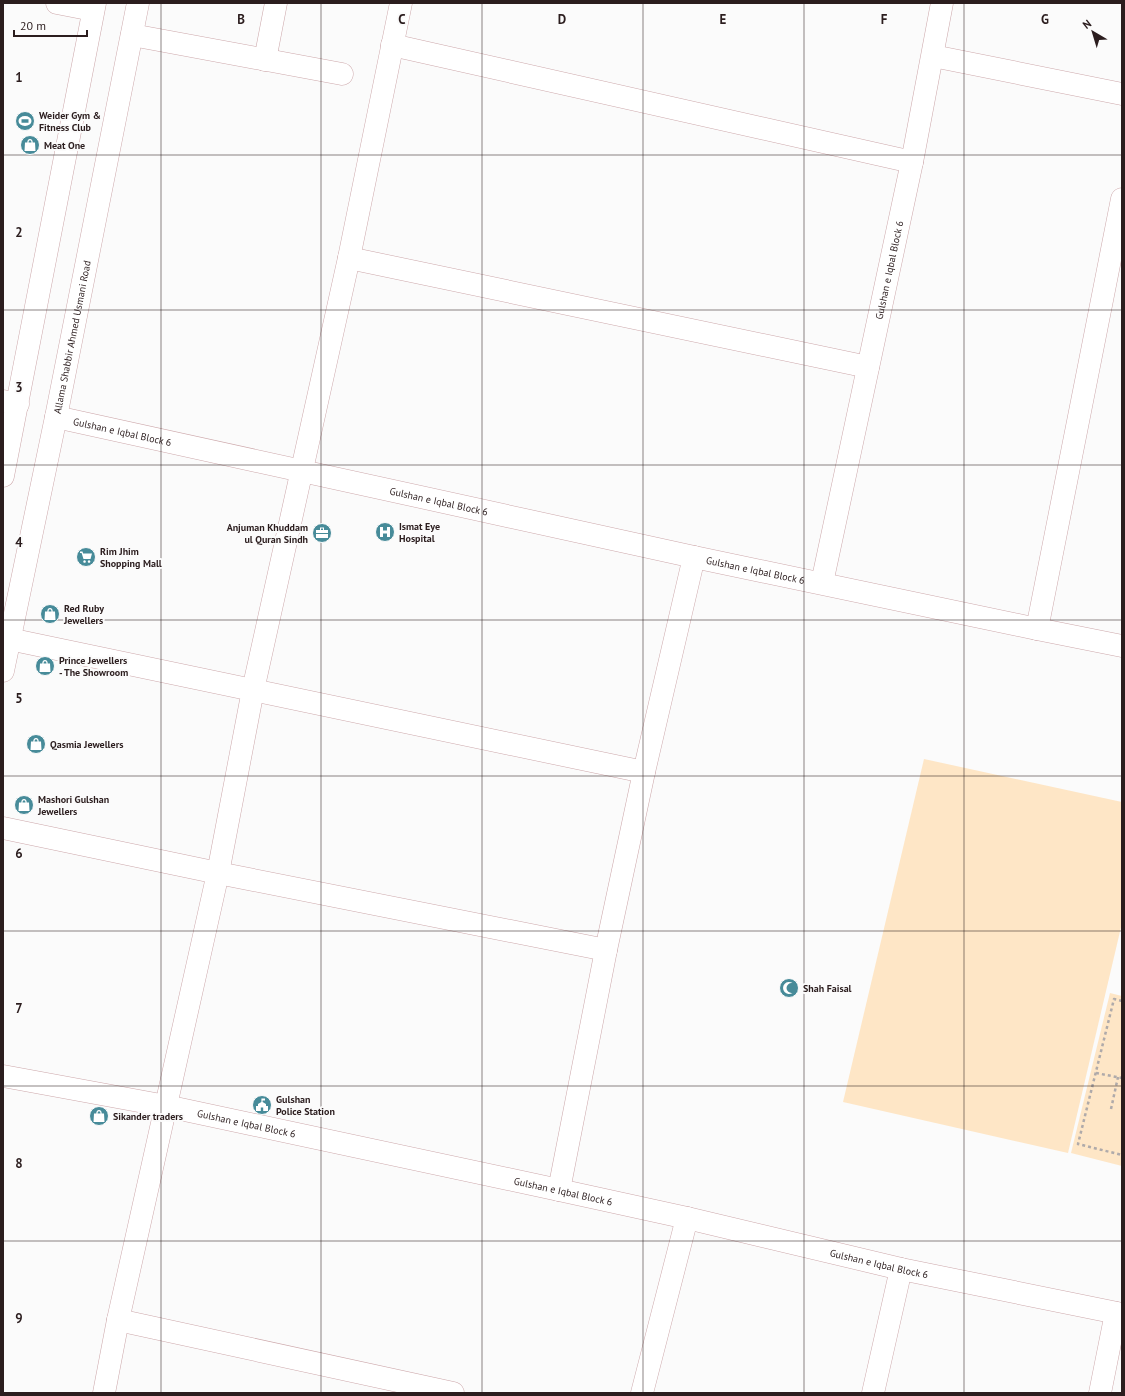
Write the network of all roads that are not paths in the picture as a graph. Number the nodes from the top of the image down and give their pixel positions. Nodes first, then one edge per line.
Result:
1 (58, 3) edge
2 (138, 3) edge
3 (276, 3) edge
4 (401, 3) edge
5 (942, 3) edge
6 (94, 6) edge
7 (132, 36) junction
8 (392, 44) junction
9 (932, 56) junction
10 (265, 60) junction
11 (342, 74) dead end
12 (1122, 94) edge
13 (912, 162) junction
14 (1122, 198) edge
15 (349, 258) junction
16 (868, 367) junction
17 (10, 403) edge
18 (56, 417) junction
19 (301, 470) junction
20 (3, 476) edge
21 (694, 557) junction
22 (822, 583) junction
23 (1037, 629) junction
24 (9, 638) junction
25 (1122, 646) edge
26 (3, 672) edge
27 (253, 690) junction
28 (644, 772) junction
29 (3, 828) edge
30 (218, 873) junction
31 (606, 950) junction
32 (3, 1076) edge
33 (166, 1106) junction
34 (559, 1190) junction
35 (687, 1218) junction
36 (901, 1269) junction
37 (1119, 1314) edge
38 (118, 1320) junction
39 (104, 1393) edge
40 (453, 1393) edge
41 (642, 1393) edge
42 (873, 1393) edge
43 (1100, 1393) edge

1 - 6 street
2 - 7 street, Allama Shabbir Ahmed Usmani Road
3 - 10 street
4 - 8 street
5 - 9 street, Gulshan e Iqbal Block 6
6 - 17 street
7 - 10 street
7 - 18 street, Allama Shabbir Ahmed Usmani Road
8 - 13 street
8 - 15 street
9 - 12 street
9 - 13 street, Gulshan e Iqbal Block 6
10 - 11 street
13 - 16 street, Gulshan e Iqbal Block 6
14 - 23 street
15 - 16 street
15 - 19 street
16 - 22 street, Gulshan e Iqbal Block 6
17 - 20 street
18 - 19 street, Gulshan e Iqbal Block 6
18 - 24 street, Allama Shabbir Ahmed Usmani Road
19 - 21 street, Gulshan e Iqbal Block 6
19 - 27 street
21 - 22 street, Gulshan e Iqbal Block 6
21 - 28 street
22 - 23 street, Gulshan e Iqbal Block 6
23 - 25 street, Gulshan e Iqbal Block 6
24 - 26 street, Allama Shabbir Ahmed Usmani Road
24 - 27 street
27 - 28 street
27 - 30 street
28 - 31 street
29 - 30 street
30 - 31 street
30 - 33 street
31 - 34 street
32 - 33 street, Gulshan e Iqbal Block 6
33 - 34 street, Gulshan e Iqbal Block 6
33 - 38 street
34 - 35 street, Gulshan e Iqbal Block 6
35 - 36 street, Gulshan e Iqbal Block 6
35 - 41 street
36 - 37 street, Gulshan e Iqbal Block 6
36 - 42 street
37 - 43 street
38 - 39 street
38 - 40 street

